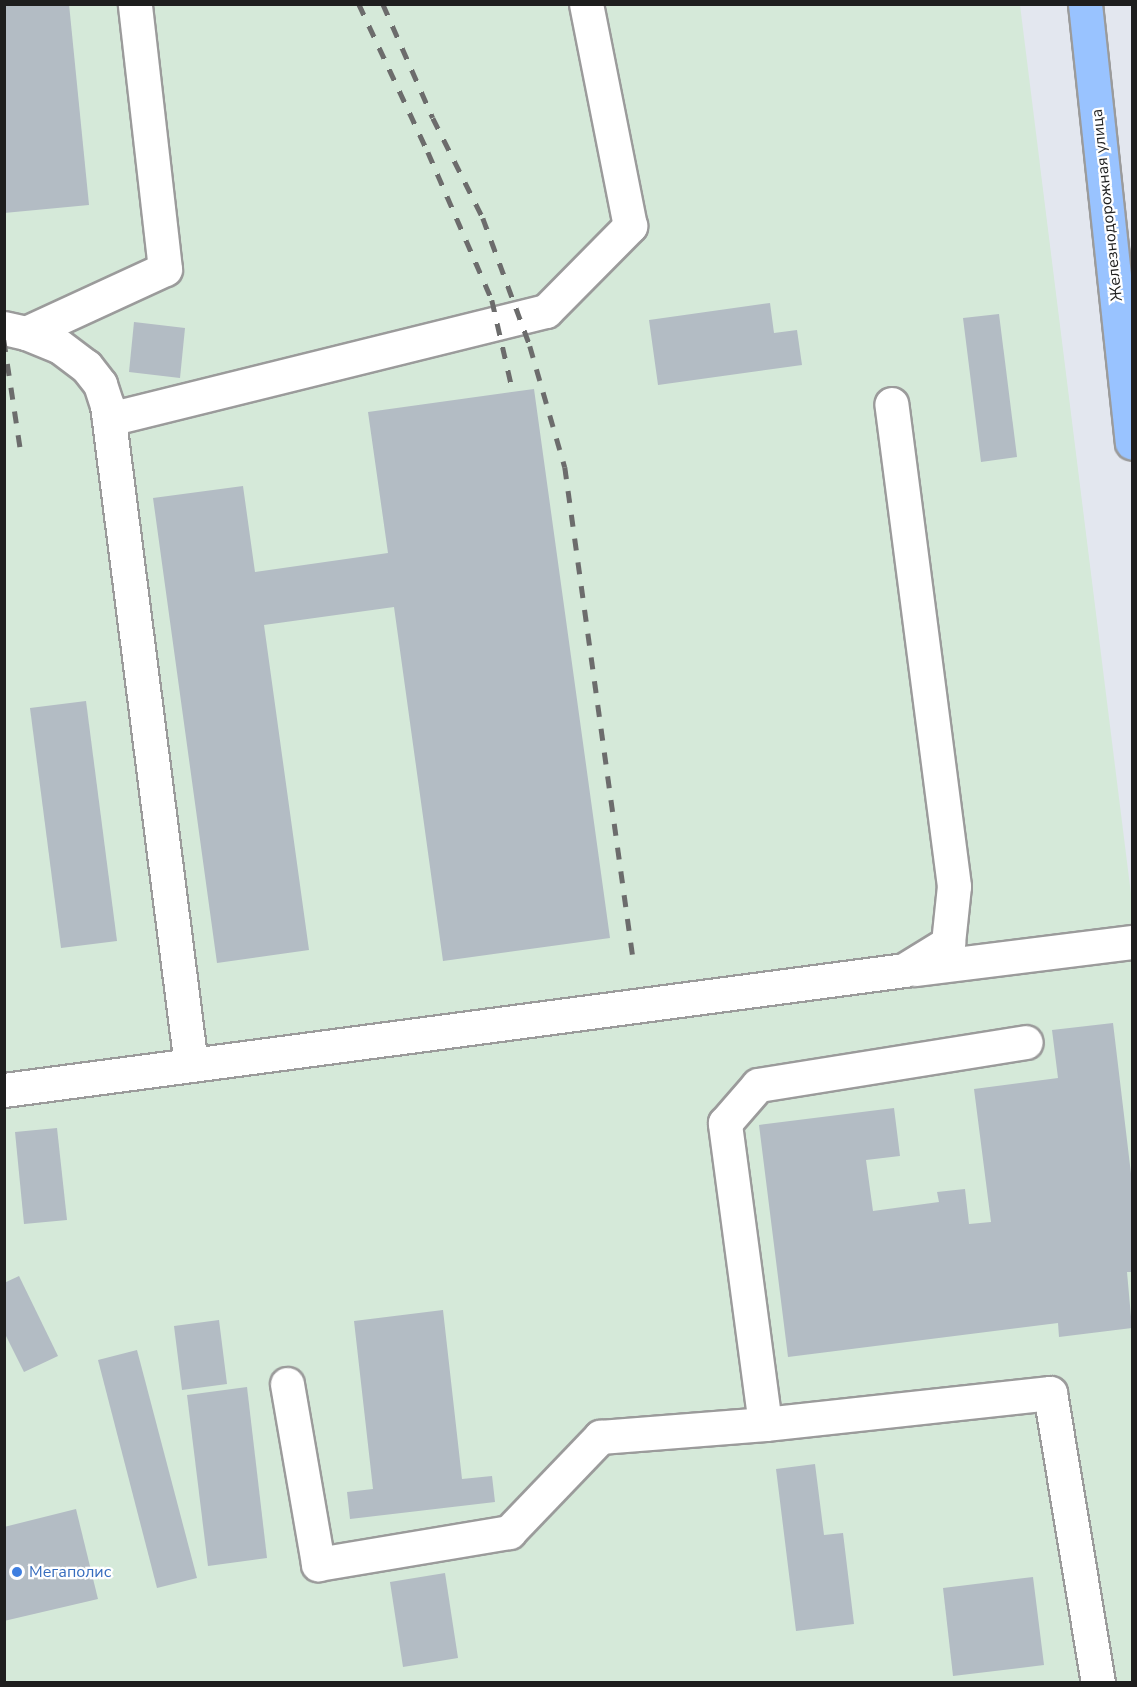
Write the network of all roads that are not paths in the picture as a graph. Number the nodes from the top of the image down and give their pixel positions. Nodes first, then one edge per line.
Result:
1 (135, 4) edge
2 (586, 4) edge
3 (1085, 4) edge
4 (15, 330) edge
5 (891, 404) dead end
6 (109, 419) junction
7 (1132, 442) edge
8 (1132, 942) edge
9 (904, 970) junction
10 (1026, 1042) dead end
11 (191, 1065) junction
12 (4, 1090) edge
13 (287, 1384) dead end
14 (765, 1425) junction
15 (1098, 1683) edge

1 - 4 lane
2 - 6 lane
3 - 7 main road, Железнодорожная улица
4 - 6 lane
5 - 9 lane
6 - 11 lane
8 - 9 lane
9 - 11 lane
10 - 14 lane
11 - 12 lane
13 - 14 lane
14 - 15 lane

